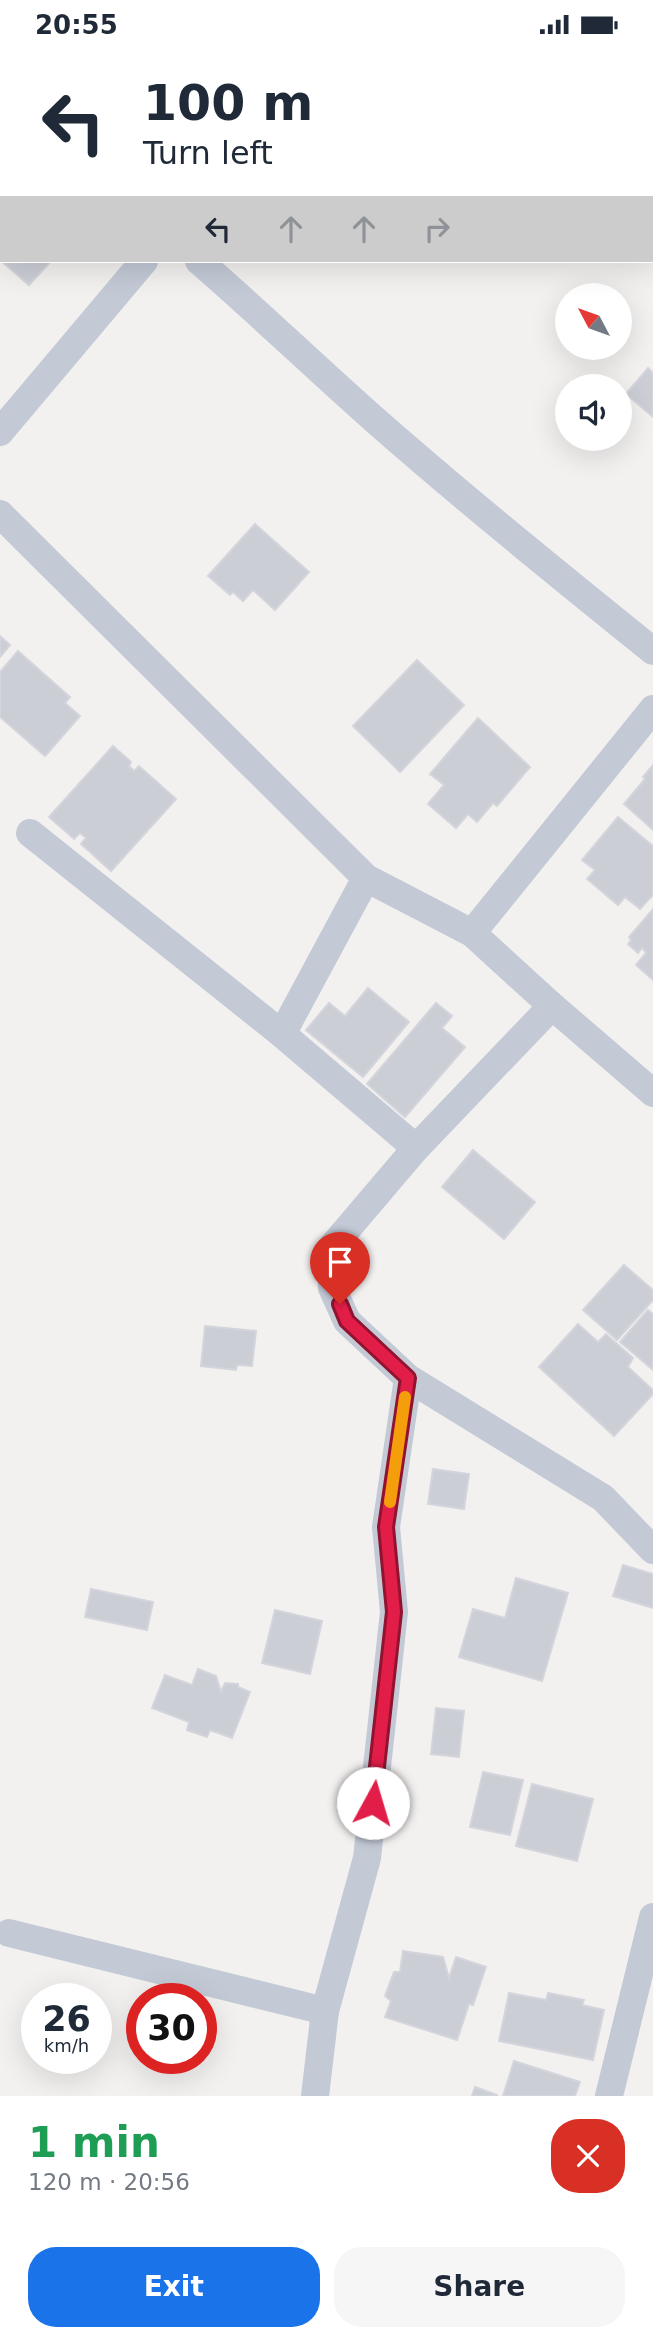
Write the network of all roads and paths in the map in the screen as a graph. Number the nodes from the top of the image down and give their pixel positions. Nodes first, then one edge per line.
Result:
1 (142, 263) edge
2 (201, 263) edge
3 (0, 432) edge
4 (0, 514) edge
5 (653, 651) edge
6 (653, 709) edge
7 (30, 833) dead end
8 (366, 878) junction
9 (472, 933) junction
10 (552, 1006) junction
11 (282, 1034) junction
12 (653, 1093) edge
13 (416, 1148) junction
14 (408, 1378) junction
15 (653, 1550) edge
16 (653, 1917) edge
17 (9, 1933) dead end
18 (325, 2011) junction
19 (315, 2096) edge
20 (609, 2096) edge

1 - 3 street
2 - 5 street
4 - 8 street
6 - 9 street
7 - 11 street
8 - 9 street
8 - 11 street
9 - 10 street
10 - 12 street
10 - 13 street
11 - 13 street
13 - 14 street
14 - 15 street
14 - 18 street
16 - 20 street
17 - 18 street
18 - 19 street

